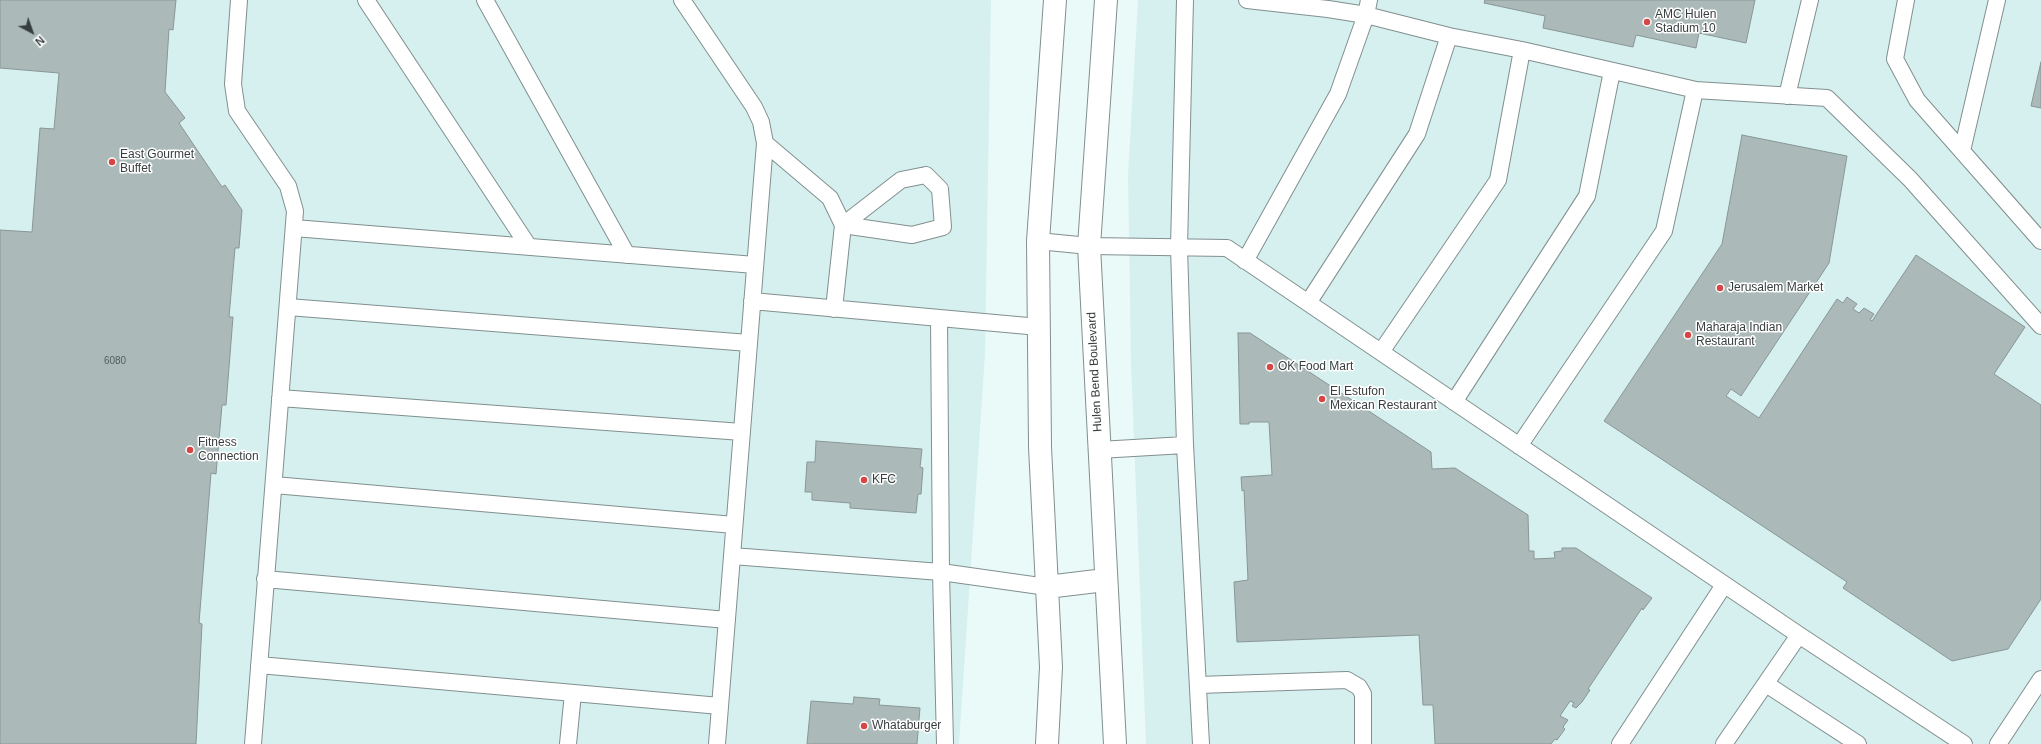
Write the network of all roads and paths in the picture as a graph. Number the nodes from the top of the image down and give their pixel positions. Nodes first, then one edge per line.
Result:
1 (239, 0) edge
2 (366, 0) edge
3 (485, 0) edge
4 (682, 0) edge
5 (1055, 0) edge
6 (1106, 0) edge
7 (1186, 0) edge
8 (1247, 0) edge
9 (1810, 0) edge
10 (1906, 0) edge
11 (1997, 0) edge
12 (1367, 8) edge
13 (1449, 36) junction
14 (1522, 50) junction
15 (1612, 71) junction
16 (1696, 90) junction
17 (1787, 96) junction
18 (765, 142) junction
19 (1962, 151) junction
20 (843, 225) junction
21 (294, 228) junction
22 (1038, 241) junction
23 (2041, 241) edge
24 (1090, 246) junction
25 (529, 247) junction
26 (1179, 247) junction
27 (627, 255) junction
28 (1245, 260) junction
29 (755, 266) junction
30 (752, 301) junction
31 (1308, 303) junction
32 (288, 307) junction
33 (834, 309) junction
34 (938, 318) junction
35 (1039, 326) junction
36 (2041, 326) edge
37 (749, 343) junction
38 (1381, 352) junction
39 (280, 398) junction
40 (1454, 402) junction
41 (742, 432) junction
42 (1184, 445) junction
43 (1519, 446) junction
44 (1099, 450) junction
45 (274, 484) junction
46 (734, 525) junction
47 (732, 556) junction
48 (941, 572) junction
49 (265, 579) junction
50 (1105, 580) junction
51 (1724, 585) junction
52 (1047, 587) junction
53 (727, 620) junction
54 (1799, 635) junction
55 (259, 665) junction
56 (2041, 679) edge
57 (1766, 684) junction
58 (1198, 685) junction
59 (573, 693) junction
60 (720, 706) junction
61 (253, 744) edge
62 (568, 744) edge
63 (717, 744) edge
64 (945, 744) edge
65 (1047, 744) edge
66 (1115, 744) edge
67 (1201, 744) edge
68 (1364, 744) edge
69 (1620, 744) edge
70 (1724, 744) edge
71 (1858, 744) edge
72 (1964, 744) edge
73 (1998, 744) edge

1 - 21 lane
2 - 25 lane
3 - 27 lane
4 - 18 lane
5 - 22 street
6 - 24 street, Hulen Bend Boulevard
7 - 26 lane
8 - 12 lane
9 - 17 lane
10 - 19 lane
11 - 19 lane
12 - 13 lane
12 - 28 lane
13 - 14 lane
13 - 31 lane
14 - 15 lane
14 - 38 lane
15 - 16 lane
15 - 40 lane
16 - 17 lane
16 - 43 lane
17 - 36 lane
18 - 20 lane
18 - 29 lane
19 - 23 lane
20 - 20 lane
20 - 33 lane
21 - 25 lane
21 - 32 lane
22 - 24 lane
22 - 35 street
24 - 26 lane
24 - 44 street, Hulen Bend Boulevard
25 - 27 lane
26 - 28 lane
26 - 42 lane
27 - 29 lane
28 - 31 lane
29 - 30 lane
30 - 33 lane
30 - 37 lane
31 - 38 lane
32 - 37 lane
32 - 39 lane
33 - 34 lane
34 - 35 lane
34 - 48 lane
35 - 52 street
37 - 41 lane
38 - 40 lane
39 - 41 lane
39 - 45 lane
40 - 43 lane
41 - 46 lane
42 - 44 lane
42 - 58 lane
43 - 51 lane
44 - 50 street, Hulen Bend Boulevard
45 - 46 lane
45 - 49 lane
46 - 47 lane
47 - 48 lane
47 - 53 lane
48 - 52 lane
48 - 64 lane
49 - 53 lane
49 - 55 lane
50 - 52 street
50 - 66 street, Hulen Bend Boulevard
51 - 54 lane
51 - 69 lane
52 - 65 street
53 - 60 lane
54 - 57 lane
54 - 72 lane
55 - 59 lane
55 - 61 lane
56 - 73 lane
57 - 70 lane
57 - 71 lane
58 - 67 lane
58 - 68 lane
59 - 60 lane
59 - 62 lane
60 - 63 lane

